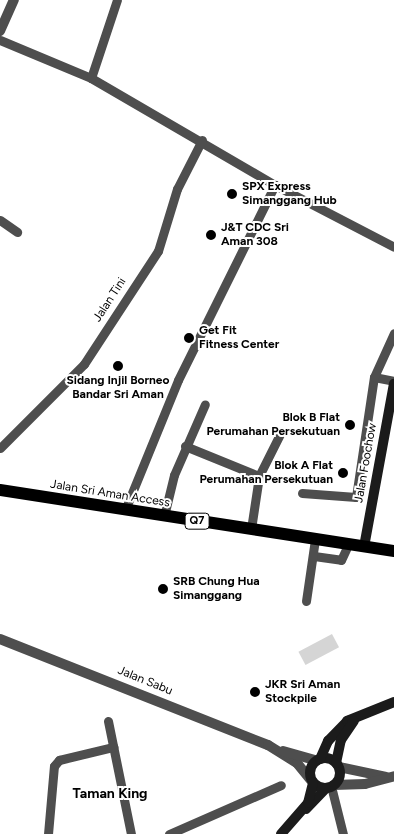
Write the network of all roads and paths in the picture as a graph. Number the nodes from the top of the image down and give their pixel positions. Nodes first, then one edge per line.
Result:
1 (14, 0) edge
2 (117, 0) edge
3 (0, 31) edge
4 (0, 40) edge
5 (91, 78) junction
6 (202, 140) junction
7 (275, 185) junction
8 (0, 220) edge
9 (17, 232) dead end
10 (394, 247) edge
11 (394, 333) edge
12 (374, 377) junction
13 (394, 383) edge
14 (205, 404) dead end
15 (280, 434) dead end
16 (185, 446) junction
17 (0, 448) edge
18 (259, 476) junction
19 (0, 490) edge
20 (302, 493) dead end
21 (126, 510) junction
22 (164, 516) junction
23 (251, 529) junction
24 (315, 539) junction
25 (348, 545) junction
26 (364, 547) junction
27 (394, 551) edge
28 (314, 556) junction
29 (306, 601) dead end
30 (0, 639) edge
31 (93, 673) junction
32 (89, 683) dead end
33 (394, 702) edge
34 (366, 710) junction
35 (108, 720) dead end
36 (113, 747) junction
37 (280, 750) junction
38 (318, 760) junction
39 (337, 765) junction
40 (390, 776) edge
41 (312, 781) junction
42 (281, 785) dead end
43 (330, 787) junction
44 (301, 812) junction
45 (48, 834) edge
46 (132, 834) edge
47 (169, 834) edge
48 (281, 834) edge
49 (343, 834) edge

1 - 3 street
2 - 5 street
4 - 5 street
5 - 6 street
6 - 7 street
6 - 17 street, Jalan Tini
7 - 10 street
7 - 21 street
8 - 9 street
11 - 12 street
12 - 13 street
12 - 20 street
13 - 26 main road, Jalan Foochow
14 - 16 street
15 - 18 street
16 - 18 street
16 - 22 street
18 - 23 street
19 - 21 main road, Jalan Sri Aman Access / Q7
21 - 22 main road, Jalan Sri Aman Access / Q7
22 - 23 main road, Jalan Sri Aman Access / Q7
23 - 24 main road, Jalan Sri Aman Access / Q7
24 - 25 main road, Jalan Sri Aman Access / Q7
24 - 28 street
25 - 26 main road, Jalan Sri Aman Access / Q7
25 - 28 street
26 - 27 main road, Jalan Sri Aman Access / Q7
28 - 29 street
30 - 31 street, Jalan Sabu
31 - 32 street
31 - 37 street, Jalan Sabu
33 - 34 main road
34 - 38 main road
34 - 39 main road
35 - 36 street
36 - 45 street
36 - 46 street
37 - 38 street, Jalan Sabu
37 - 41 street
38 - 39 main road
38 - 41 main road
39 - 40 street
39 - 43 main road
40 - 43 street
41 - 43 main road
41 - 44 main road
42 - 47 street
43 - 44 main road
43 - 49 street
44 - 48 main road

